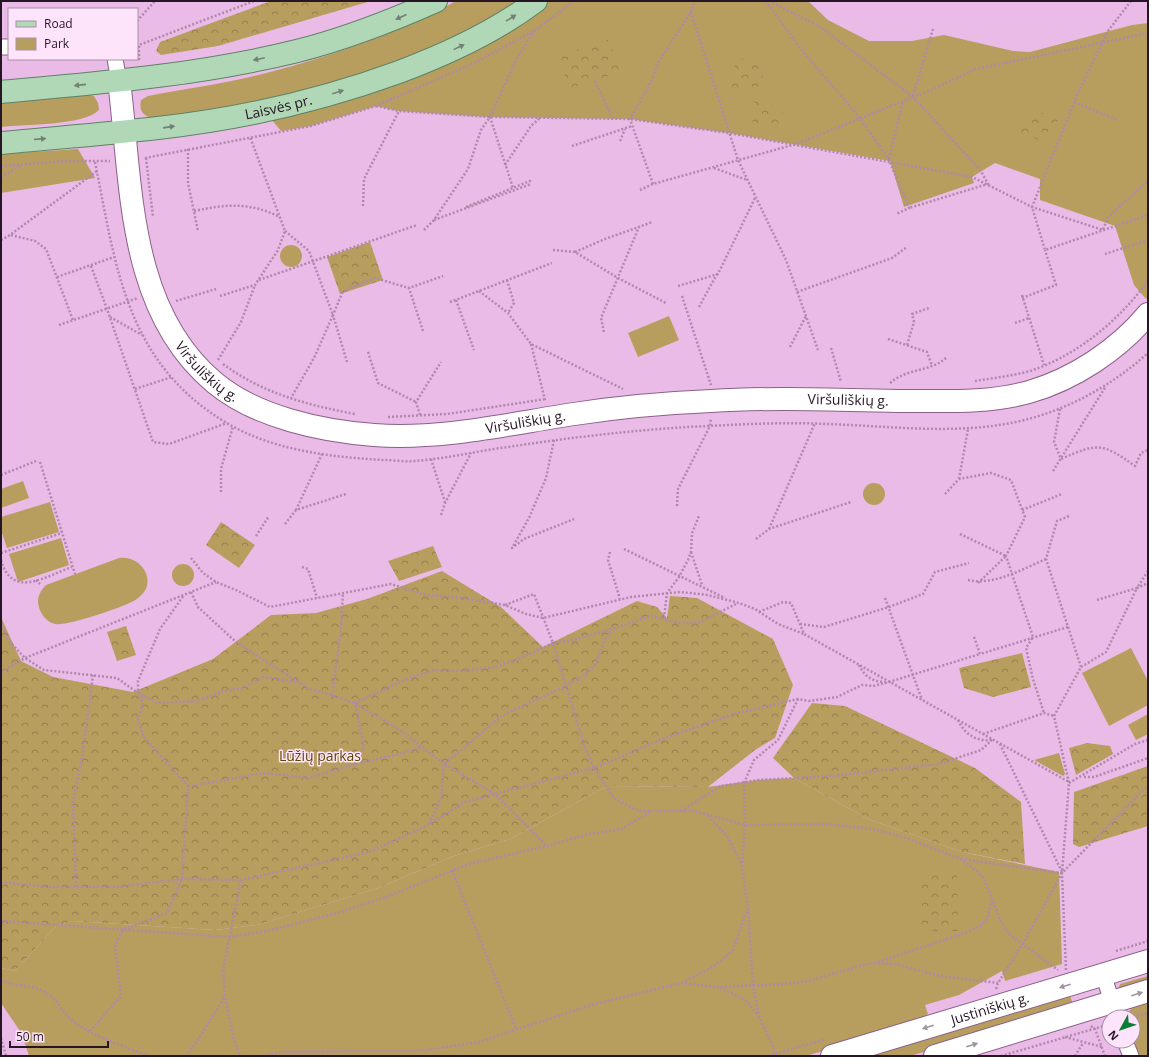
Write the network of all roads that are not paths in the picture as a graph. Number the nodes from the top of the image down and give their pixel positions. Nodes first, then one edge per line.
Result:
1 (436, 1) edge
2 (536, 1) edge
3 (115, 60) edge
4 (118, 81) junction
5 (1, 92) edge
6 (125, 131) junction
7 (1, 143) edge
8 (1148, 314) edge
9 (1148, 961) edge
10 (1103, 974) junction
11 (1148, 991) edge
12 (1114, 1009) edge
13 (1116, 1009) edge
14 (1101, 1011) edge
15 (832, 1056) edge
16 (935, 1056) edge

1 -> 4 main road
6 -> 2 main road, Laisvės pr.
3 - 4 street
4 -> 5 main road
4 - 6 main road, Viršuliškių g.
7 -> 6 main road, Laisvės pr.
6 - 8 main road, Viršuliškių g.
9 - 10 main road, Justiniškių g.
10 - 12 street
10 -> 15 main road, Justiniškių g.
13 -> 11 main road
16 -> 14 main road

